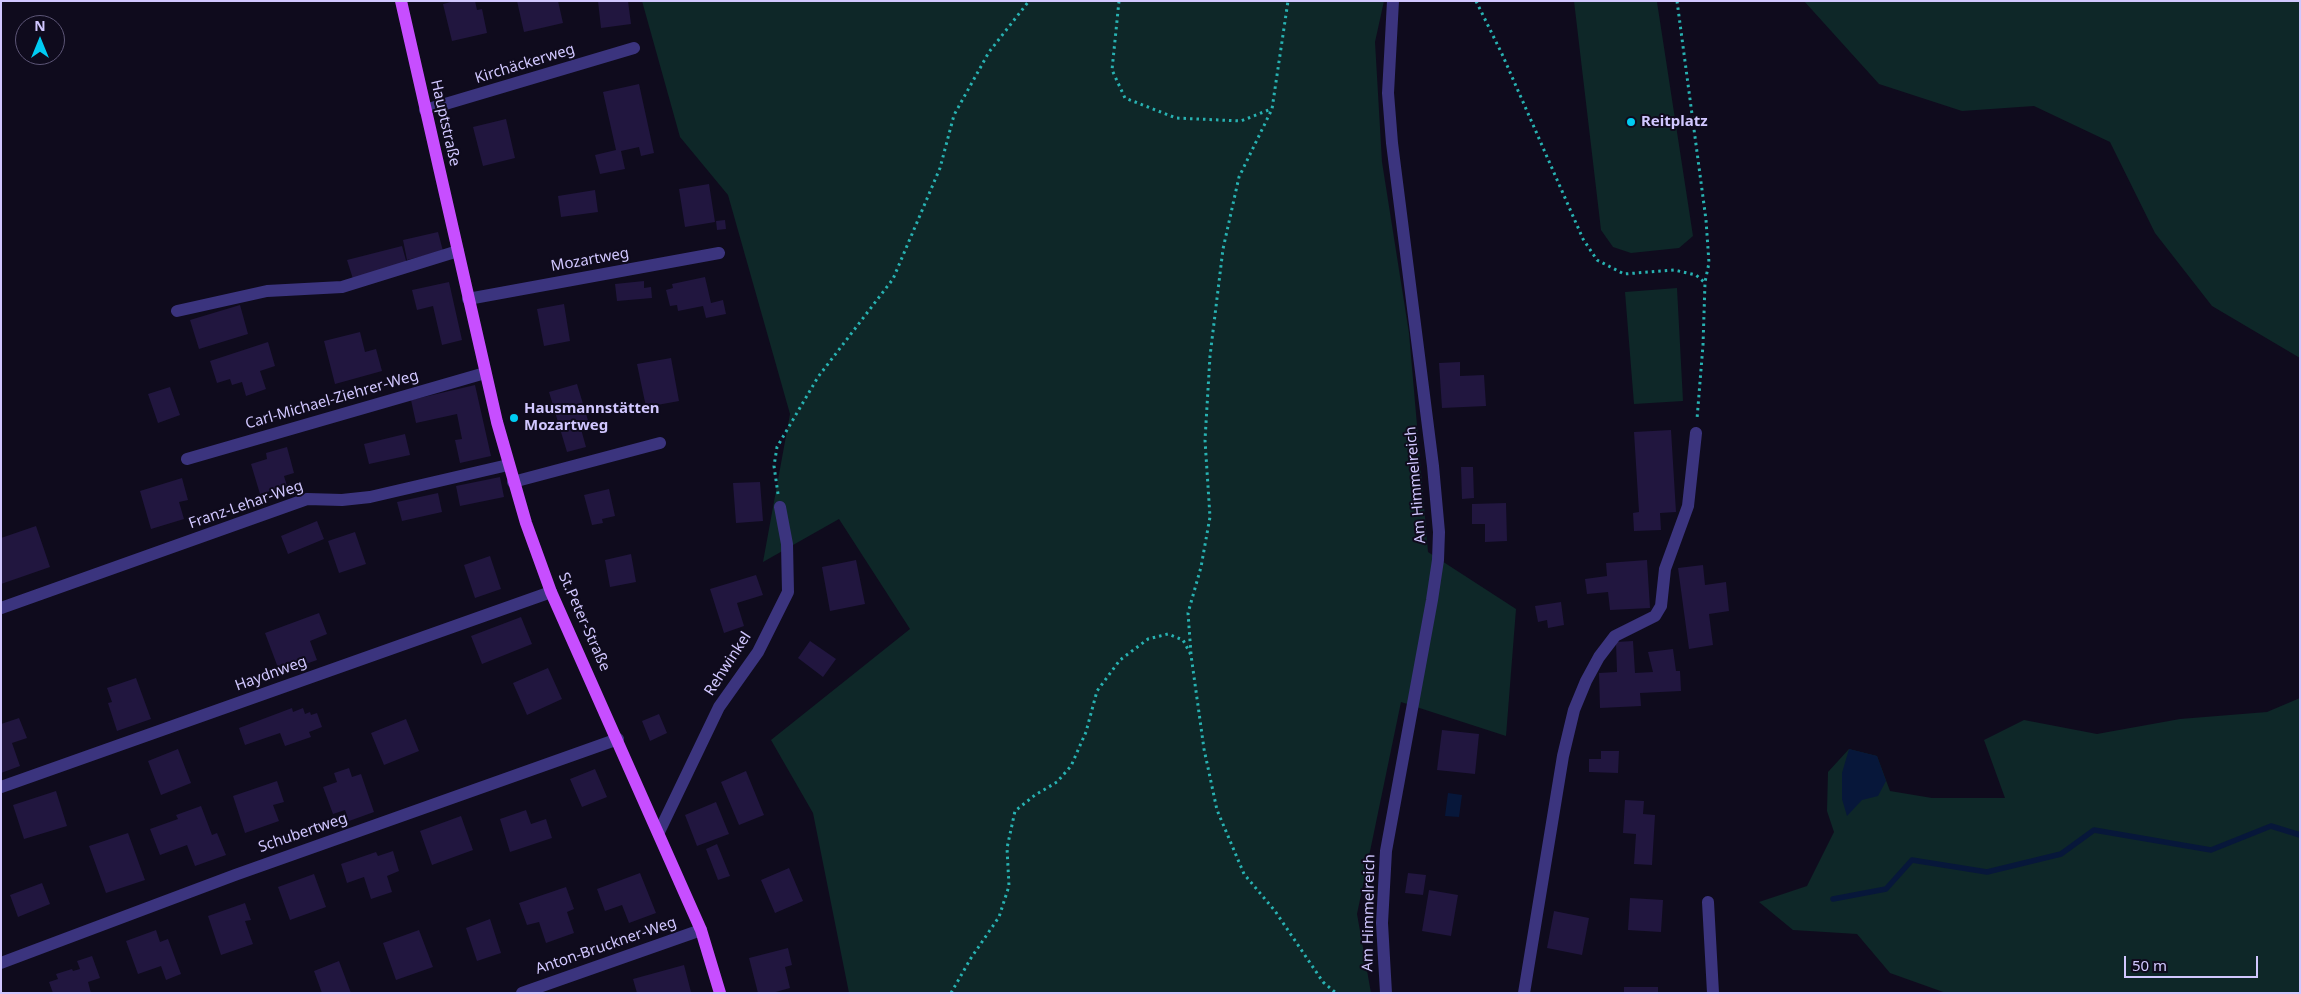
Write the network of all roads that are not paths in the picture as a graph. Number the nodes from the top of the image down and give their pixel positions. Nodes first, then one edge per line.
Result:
1 (401, 1) edge
2 (1393, 1) edge
3 (634, 48) dead end
4 (425, 110) junction
5 (458, 251) junction
6 (718, 253) dead end
7 (468, 299) junction
8 (176, 312) dead end
9 (485, 373) junction
10 (1696, 433) road end
11 (660, 443) dead end
12 (187, 458) dead end
13 (508, 465) junction
14 (513, 482) junction
15 (780, 507) road end
16 (552, 592) junction
17 (1, 608) edge
18 (618, 739) junction
19 (1, 787) edge
20 (659, 832) junction
21 (1708, 902) dead end
22 (701, 930) junction
23 (1, 963) edge
24 (522, 993) edge
25 (720, 993) edge
26 (1386, 993) edge
27 (1524, 993) edge
28 (1712, 993) edge

1 - 4 main road, Hauptstraße
2 - 26 street, Am Himmelreich
3 - 4 street, Kirchäckerweg
4 - 5 main road, Hauptstraße
5 - 7 main road, St.Peter-Straße
5 - 8 street
6 - 7 street, Mozartweg
7 - 9 main road, St.Peter-Straße
9 - 12 street, Carl-Michael-Ziehrer-Weg
9 - 13 main road, St.Peter-Straße
10 - 27 street
11 - 14 street
13 - 14 main road, St.Peter-Straße
13 - 17 street, Franz-Lehar-Weg
14 - 16 main road, St.Peter-Straße
15 - 20 street, Rehwinkel
16 - 18 main road, St.Peter-Straße
16 - 19 street, Haydnweg
18 - 20 main road, St.Peter-Straße
18 - 23 street, Schubertweg
20 - 22 main road, St.Peter-Straße
21 - 28 street
22 - 24 street, Anton-Bruckner-Weg
22 - 25 main road, St.Peter-Straße

